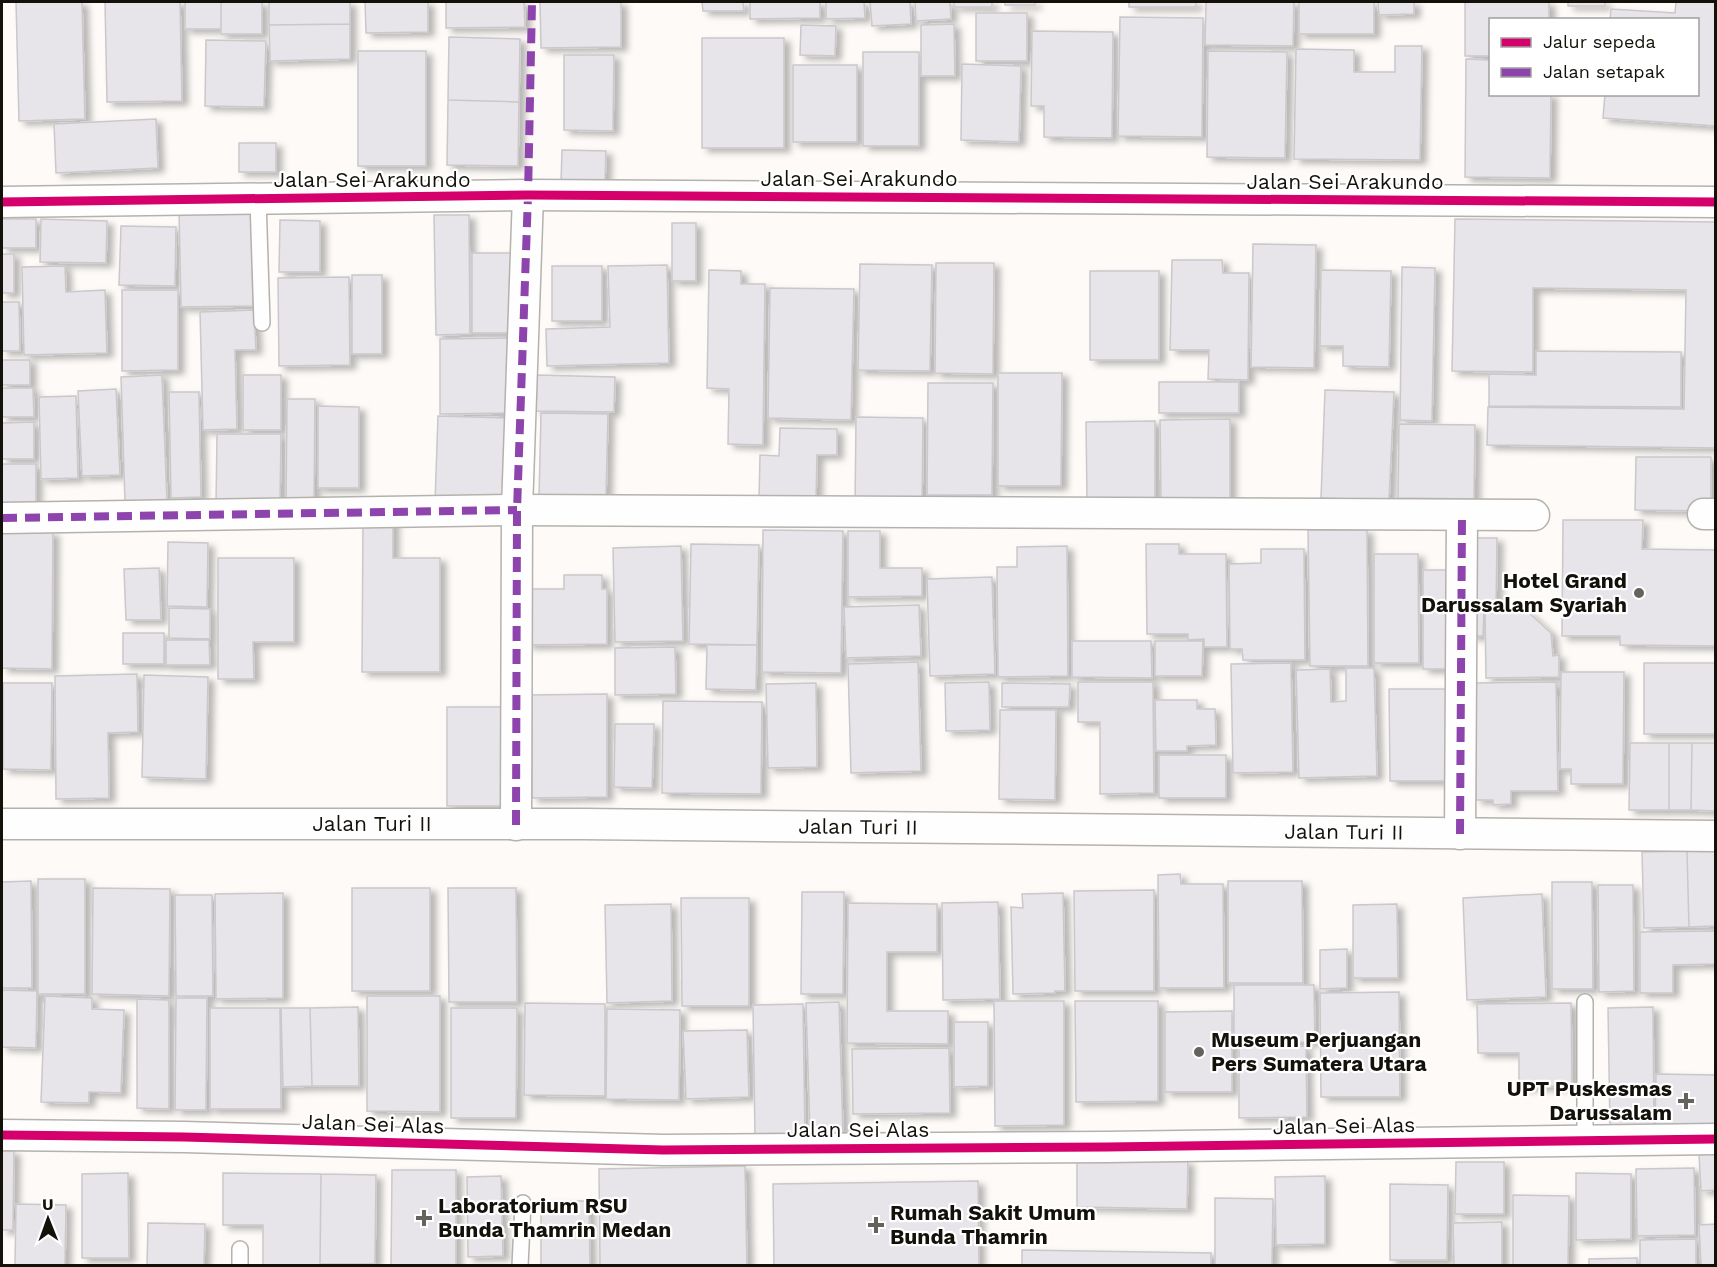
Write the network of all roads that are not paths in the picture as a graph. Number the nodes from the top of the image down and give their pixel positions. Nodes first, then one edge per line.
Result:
1 (528, 195) junction
2 (258, 199) junction
3 (1716, 201) edge
4 (2, 202) edge
5 (262, 323) dead end
6 (518, 510) junction
7 (1533, 514) dead end
8 (1462, 515) junction
9 (2, 518) edge
10 (2, 824) edge
11 (516, 825) junction
12 (1460, 834) junction
13 (1716, 836) edge
14 (1585, 1002) dead end
15 (2, 1135) edge
16 (1716, 1139) edge
17 (1586, 1142) junction
18 (523, 1203) dead end
19 (240, 1249) dead end
20 (240, 1266) edge
21 (520, 1266) edge

1 - 2 street, Jalan Sei Arakundo
1 - 3 street, Jalan Sei Arakundo
1 - 6 street
2 - 4 street, Jalan Sei Arakundo
2 - 5 lane
6 - 8 street
6 - 9 street
6 - 11 street
7 - 8 street
8 - 12 street
10 - 11 street, Jalan Turi II
11 - 12 street, Jalan Turi II
12 - 13 street, Jalan Turi II
14 - 17 lane
15 - 17 street, Jalan Sei Alas
16 - 17 street, Jalan Sei Alas
18 - 21 lane
19 - 20 lane

